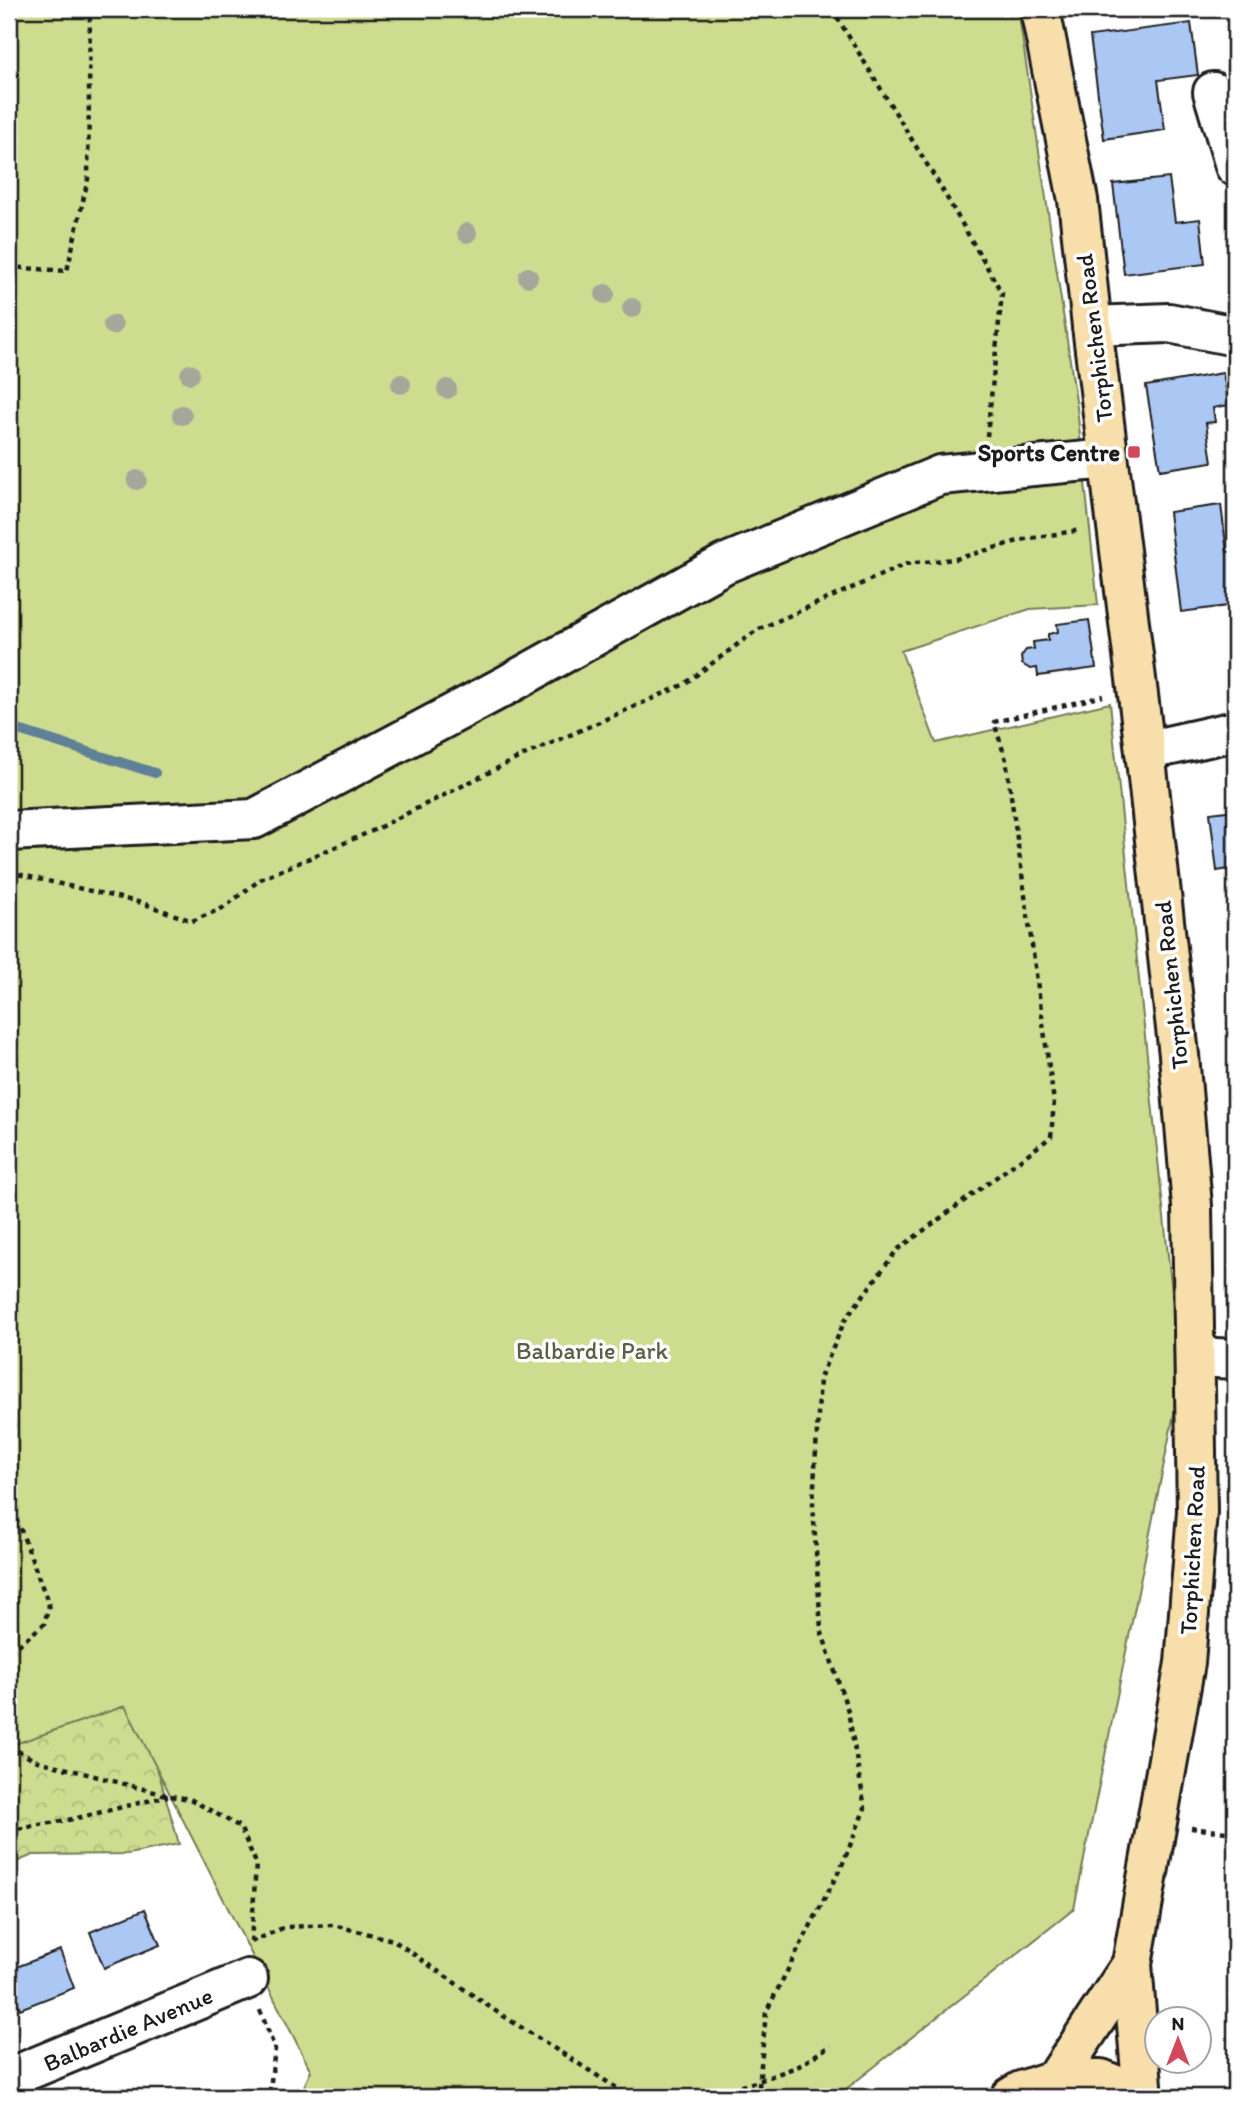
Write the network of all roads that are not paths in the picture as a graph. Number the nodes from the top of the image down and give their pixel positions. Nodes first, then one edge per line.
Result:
1 (1040, 9) edge
2 (1213, 92) dead end
3 (1235, 166) edge
4 (1091, 326) junction
5 (1235, 334) edge
6 (1108, 459) junction
7 (1235, 731) edge
8 (1145, 751) junction
9 (9, 831) edge
10 (1196, 1357) junction
11 (1235, 1359) edge
12 (250, 1960) road end
13 (1132, 1964) junction
14 (9, 2078) edge
15 (1056, 2079) junction
16 (1011, 2097) edge
17 (1143, 2097) edge

1 - 4 main road, Torphichen Road
2 - 3 street
4 - 5 street
4 - 6 main road, Torphichen Road
6 - 8 main road, Torphichen Road
6 - 9 street
7 - 8 street
8 - 10 main road, Torphichen Road
10 - 11 street
10 - 13 main road, Torphichen Road
12 - 14 street, Balbardie Avenue
13 - 15 main road
13 - 17 main road
15 - 16 main road
15 - 17 main road

